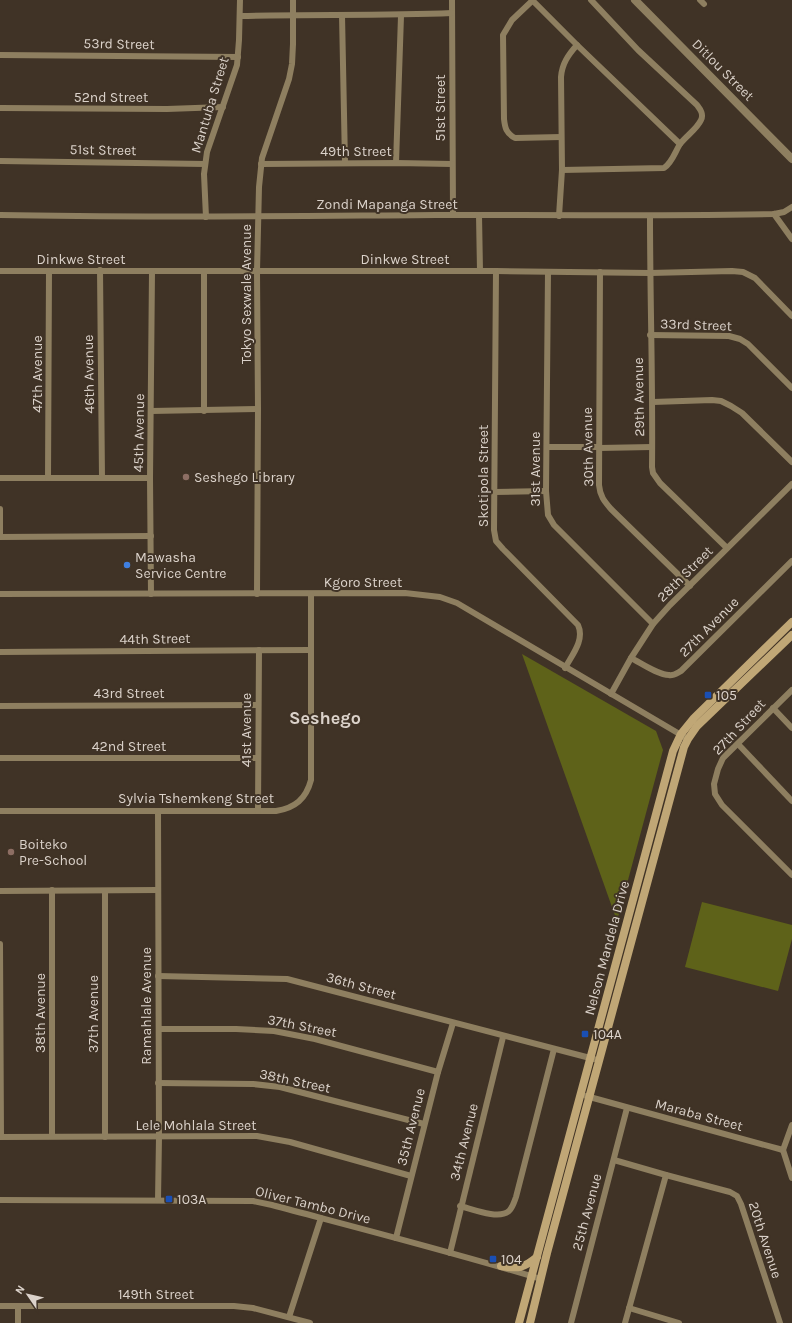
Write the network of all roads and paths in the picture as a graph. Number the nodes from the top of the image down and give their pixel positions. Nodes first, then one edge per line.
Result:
1 (240, 0) edge
2 (293, 0) edge
3 (452, 0) edge
4 (533, 0) edge
5 (591, 0) edge
6 (635, 0) edge
7 (293, 14) junction
8 (452, 14) junction
9 (342, 15) junction
10 (240, 16) junction
11 (401, 16) junction
12 (576, 45) junction
13 (0, 55) edge
14 (238, 57) junction
15 (223, 107) junction
16 (0, 108) edge
17 (561, 137) junction
18 (680, 144) junction
19 (792, 159) edge
20 (0, 161) edge
21 (345, 163) junction
22 (396, 163) junction
23 (205, 164) junction
24 (261, 164) junction
25 (452, 164) junction
26 (562, 170) junction
27 (792, 207) edge
28 (774, 214) junction
29 (0, 215) edge
30 (453, 215) junction
31 (479, 215) junction
32 (559, 216) junction
33 (650, 216) junction
34 (206, 217) junction
35 (257, 217) junction
36 (792, 239) edge
37 (100, 270) junction
38 (0, 271) edge
39 (49, 271) junction
40 (204, 271) junction
41 (257, 271) junction
42 (480, 271) junction
43 (496, 271) junction
44 (152, 272) junction
45 (548, 272) junction
46 (600, 272) junction
47 (650, 273) junction
48 (792, 316) edge
49 (650, 335) junction
50 (792, 388) edge
51 (653, 402) junction
52 (258, 409) junction
53 (151, 411) junction
54 (204, 411) junction
55 (547, 447) junction
56 (652, 447) junction
57 (599, 448) junction
58 (792, 462) edge
59 (0, 478) edge
60 (48, 478) junction
61 (102, 478) junction
62 (150, 478) junction
63 (792, 484) edge
64 (546, 491) junction
65 (494, 492) junction
66 (0, 509) edge
67 (151, 536) junction
68 (0, 537) edge
69 (727, 548) junction
70 (792, 561) edge
71 (690, 586) junction
72 (0, 594) edge
73 (151, 594) junction
74 (257, 594) junction
75 (311, 594) junction
76 (792, 622) edge
77 (653, 624) junction
78 (792, 635) edge
79 (259, 650) junction
80 (311, 650) junction
81 (0, 652) edge
82 (631, 658) junction
83 (565, 668) junction
84 (792, 690) edge
85 (611, 694) junction
86 (258, 705) junction
87 (0, 706) edge
88 (773, 708) junction
89 (792, 728) edge
90 (681, 734) junction
91 (688, 739) junction
92 (738, 744) junction
93 (0, 758) edge
94 (258, 758) junction
95 (792, 801) edge
96 (0, 811) edge
97 (158, 811) junction
98 (258, 811) junction
99 (792, 875) edge
100 (52, 890) junction
101 (158, 890) junction
102 (0, 891) edge
103 (105, 891) junction
104 (0, 944) edge
105 (158, 976) junction
106 (453, 1023) junction
107 (159, 1029) junction
108 (503, 1037) junction
109 (554, 1049) junction
110 (590, 1058) junction
111 (600, 1061) junction
112 (438, 1072) junction
113 (158, 1083) junction
114 (580, 1095) junction
115 (590, 1097) junction
116 (627, 1108) junction
117 (424, 1124) junction
118 (792, 1125) edge
119 (52, 1136) junction
120 (0, 1137) edge
121 (105, 1137) junction
122 (160, 1137) junction
123 (783, 1150) junction
124 (614, 1160) junction
125 (666, 1175) junction
126 (411, 1176) junction
127 (792, 1178) edge
128 (0, 1200) edge
129 (158, 1200) junction
130 (460, 1206) junction
131 (321, 1218) junction
132 (396, 1238) junction
133 (450, 1253) junction
134 (537, 1257) junction
135 (501, 1266) junction
136 (532, 1276) junction
137 (541, 1279) junction
138 (0, 1306) edge
139 (18, 1306) junction
140 (629, 1308) junction
141 (289, 1317) junction
142 (18, 1323) edge
143 (310, 1323) edge
144 (519, 1323) edge
145 (530, 1323) edge
146 (571, 1323) edge
147 (625, 1323) edge
148 (679, 1323) edge
149 (780, 1323) edge

1 - 10 street, Mantuba Street
2 - 7 street, Tokyo Sexwale Avenue
3 - 8 street, 51st Street
4 - 12 street
4 - 17 street
5 - 18 street
6 - 19 street, Ditlou Street
7 - 9 street
7 - 10 street
7 - 24 street, Tokyo Sexwale Avenue
8 - 11 street
8 - 25 street, 51st Street
9 - 11 street
9 - 21 street
10 - 14 street, Mantuba Street
11 - 22 street
12 - 17 street
12 - 18 street
13 - 14 street, 53rd Street
14 - 15 street, Mantuba Street
15 - 16 street, 52nd Street
15 - 23 street, Mantuba Street
17 - 26 street
18 - 26 street
20 - 23 street, 51st Street
21 - 22 street, 49th Street
21 - 24 street, 49th Street
22 - 25 street, 49th Street
23 - 34 street, Mantuba Street
24 - 35 street, Tokyo Sexwale Avenue
25 - 30 street, 51st Street
26 - 32 street
27 - 28 street, Zondi Mapanga Street
28 - 33 street, Zondi Mapanga Street
28 - 36 street
29 - 34 street, Zondi Mapanga Street
30 - 31 street, Zondi Mapanga Street
30 - 35 street, Zondi Mapanga Street
31 - 32 street, Zondi Mapanga Street
31 - 42 street
32 - 33 street, Zondi Mapanga Street
33 - 47 street, 29th Avenue
34 - 35 street, Zondi Mapanga Street
35 - 41 street, Tokyo Sexwale Avenue
37 - 39 street, Dinkwe Street
37 - 44 street, Dinkwe Street
37 - 61 street, 46th Avenue
38 - 39 street, Dinkwe Street
39 - 60 street, 47th Avenue
40 - 41 street, Dinkwe Street
40 - 44 street, Dinkwe Street
40 - 54 street
41 - 42 street, Dinkwe Street
41 - 52 street, Tokyo Sexwale Avenue
42 - 43 street, Dinkwe Street
43 - 45 street, Dinkwe Street
43 - 65 street, Skotipola Street
44 - 53 street, 45th Avenue
45 - 46 street, Dinkwe Street
45 - 55 street, 31st Avenue
46 - 47 street, Dinkwe Street
46 - 57 street, 30th Avenue
47 - 48 street, Dinkwe Street
47 - 49 street, 29th Avenue
49 - 50 street, 33rd Street
49 - 51 street, 29th Avenue
51 - 56 street, 29th Avenue
51 - 58 street
52 - 54 street
52 - 74 street, Tokyo Sexwale Avenue
53 - 54 street
53 - 62 street, 45th Avenue
55 - 57 street
55 - 64 street, 31st Avenue
56 - 57 street
56 - 69 street, 29th Avenue
57 - 71 street, 30th Avenue
59 - 60 street
60 - 61 street
61 - 62 street
62 - 67 street, 45th Avenue
63 - 69 street, 28th Street
64 - 65 street
64 - 77 street, 31st Avenue
65 - 83 street, Skotipola Street
66 - 68 street
67 - 68 street
67 - 73 street, 45th Avenue
69 - 71 street, 28th Street
70 - 82 street, 27th Avenue
71 - 77 street, 28th Street
72 - 73 street, Kgoro Street
73 - 74 street, Kgoro Street
74 - 75 street, Kgoro Street
75 - 80 street, Sylvia Tshemkeng Street
75 - 83 street, Kgoro Street
76 - 90 main road, Nelson Mandela Drive
77 - 82 street, 28th Street
78 - 91 main road, Nelson Mandela Drive
79 - 80 street, 44th Street
79 - 81 street, 44th Street
79 - 86 street, 41st Avenue
80 - 98 street, Sylvia Tshemkeng Street
82 - 85 street, 28th Street
83 - 85 street, Kgoro Street
84 - 88 street, 27th Street
85 - 90 street, Kgoro Street
86 - 87 street, 43rd Street
86 - 94 street, 41st Avenue
88 - 89 street
88 - 92 street, 27th Street
90 - 91 street, Kgoro Street
90 - 110 main road, Nelson Mandela Drive
91 - 111 main road, Nelson Mandela Drive
92 - 95 street
92 - 99 street, 27th Street
93 - 94 street, 42nd Street
94 - 98 street, 41st Avenue
96 - 97 street, Sylvia Tshemkeng Street
97 - 98 street, Sylvia Tshemkeng Street
97 - 101 street, Ramahlale Avenue
100 - 102 street
100 - 103 street
100 - 119 street, 38th Avenue
101 - 103 street
101 - 105 street, Ramahlale Avenue
103 - 121 street, 37th Avenue
104 - 120 street
105 - 106 street, 36th Street
105 - 107 street, Ramahlale Avenue
106 - 108 street, 36th Street
106 - 112 street, 35th Avenue
107 - 112 street, 37th Street
107 - 113 street, Ramahlale Avenue
108 - 109 street, 36th Street
108 - 130 street, 34th Avenue
109 - 110 street, 36th Street
109 - 130 street
110 - 111 street, 36th Street
110 - 114 main road, Nelson Mandela Drive
111 - 115 main road, Nelson Mandela Drive
112 - 117 street, 35th Avenue
113 - 117 street, 38th Street
113 - 122 street, Ramahlale Avenue
114 - 115 street, Maraba Street
114 - 134 main road, Nelson Mandela Drive
115 - 116 street, Maraba Street
115 - 137 main road, Nelson Mandela Drive
116 - 123 street, Maraba Street
116 - 124 street, 25th Avenue
117 - 126 street, 35th Avenue
118 - 123 street
119 - 120 street, Lele Mohlala Street
119 - 121 street, Lele Mohlala Street
121 - 122 street, Lele Mohlala Street
122 - 126 street, Lele Mohlala Street
122 - 129 street, Ramahlale Avenue
123 - 127 street
124 - 125 street, 20th Avenue
124 - 146 street, 25th Avenue
125 - 140 street
125 - 149 street, 20th Avenue
126 - 132 street, 35th Avenue
128 - 129 street, Oliver Tambo Drive
129 - 131 street, Oliver Tambo Drive
130 - 133 street, 34th Avenue
131 - 132 street, Oliver Tambo Drive
131 - 141 street
132 - 133 street, Oliver Tambo Drive
133 - 135 street, Oliver Tambo Drive
134 - 135 main road
134 - 136 main road, Nelson Mandela Drive
135 - 136 street, Oliver Tambo Drive
136 - 137 street, Oliver Tambo Drive
136 - 144 main road, Nelson Mandela Drive
137 - 145 main road, Nelson Mandela Drive
138 - 139 street, 149th Street
139 - 141 street, 149th Street
139 - 142 street
140 - 147 street
140 - 148 street
141 - 143 street, 149th Street

